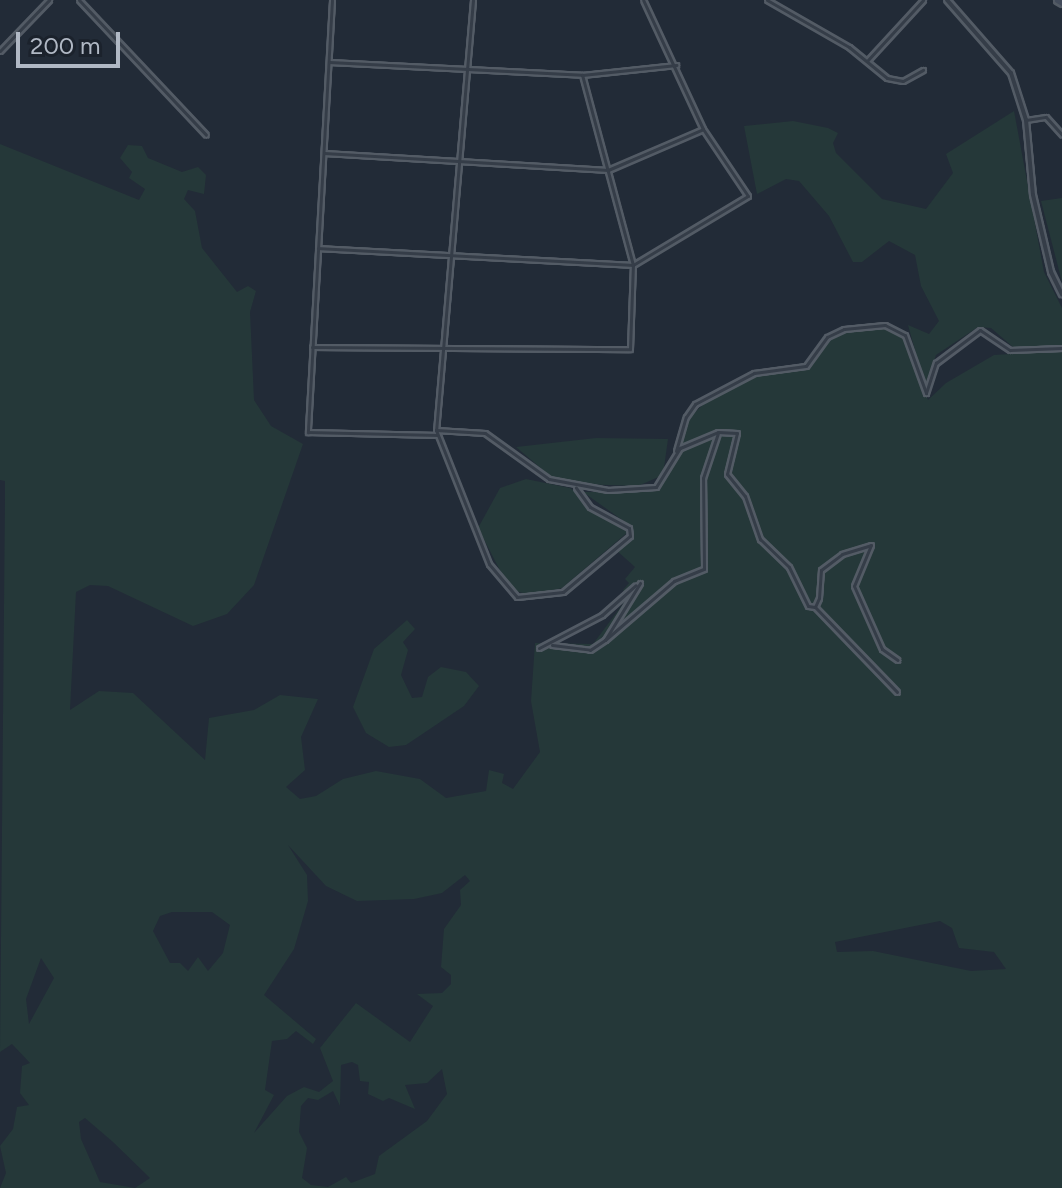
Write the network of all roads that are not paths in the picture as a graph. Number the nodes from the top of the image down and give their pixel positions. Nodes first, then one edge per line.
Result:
1 (49, 0) edge
2 (79, 0) edge
3 (332, 0) edge
4 (473, 0) edge
5 (643, 0) edge
6 (767, 0) edge
7 (923, 0) edge
8 (947, 0) edge
9 (1057, 0) edge
10 (1062, 3) edge
11 (0, 51) edge
12 (867, 61) junction
13 (329, 62) junction
14 (677, 65) junction
15 (466, 68) junction
16 (923, 70) dead end
17 (582, 75) junction
18 (1026, 120) junction
19 (703, 129) junction
20 (206, 135) dead end
21 (1062, 135) edge
22 (324, 153) junction
23 (459, 161) junction
24 (608, 170) junction
25 (318, 248) junction
26 (451, 255) junction
27 (633, 265) junction
28 (1062, 295) edge
29 (312, 347) junction
30 (442, 348) junction
31 (1062, 348) edge
32 (718, 432) junction
33 (436, 433) junction
34 (676, 451) junction
35 (576, 488) junction
36 (815, 607) junction
37 (605, 640) junction
38 (552, 645) junction
39 (539, 648) dead end
40 (898, 660) dead end
41 (897, 692) dead end

1 - 11 street
2 - 20 street
3 - 13 street
4 - 15 street
5 - 14 street
6 - 12 street
7 - 12 street
8 - 18 street
9 - 10 main road
12 - 16 street
13 - 15 street
13 - 22 street
14 - 17 street
14 - 19 street
15 - 17 street
15 - 23 street
17 - 24 street
18 - 21 street
18 - 28 street
19 - 24 street
19 - 27 street
22 - 23 street
22 - 25 street
23 - 24 street
23 - 26 street
24 - 27 street
25 - 26 street
25 - 29 street
26 - 27 street
26 - 30 street
27 - 30 street
29 - 30 street
29 - 33 street
30 - 33 street
31 - 34 street
32 - 34 street
32 - 36 street
32 - 37 street
33 - 35 street
33 - 35 street
34 - 35 street
36 - 40 street
36 - 41 street
37 - 38 street
37 - 38 street
38 - 39 street

